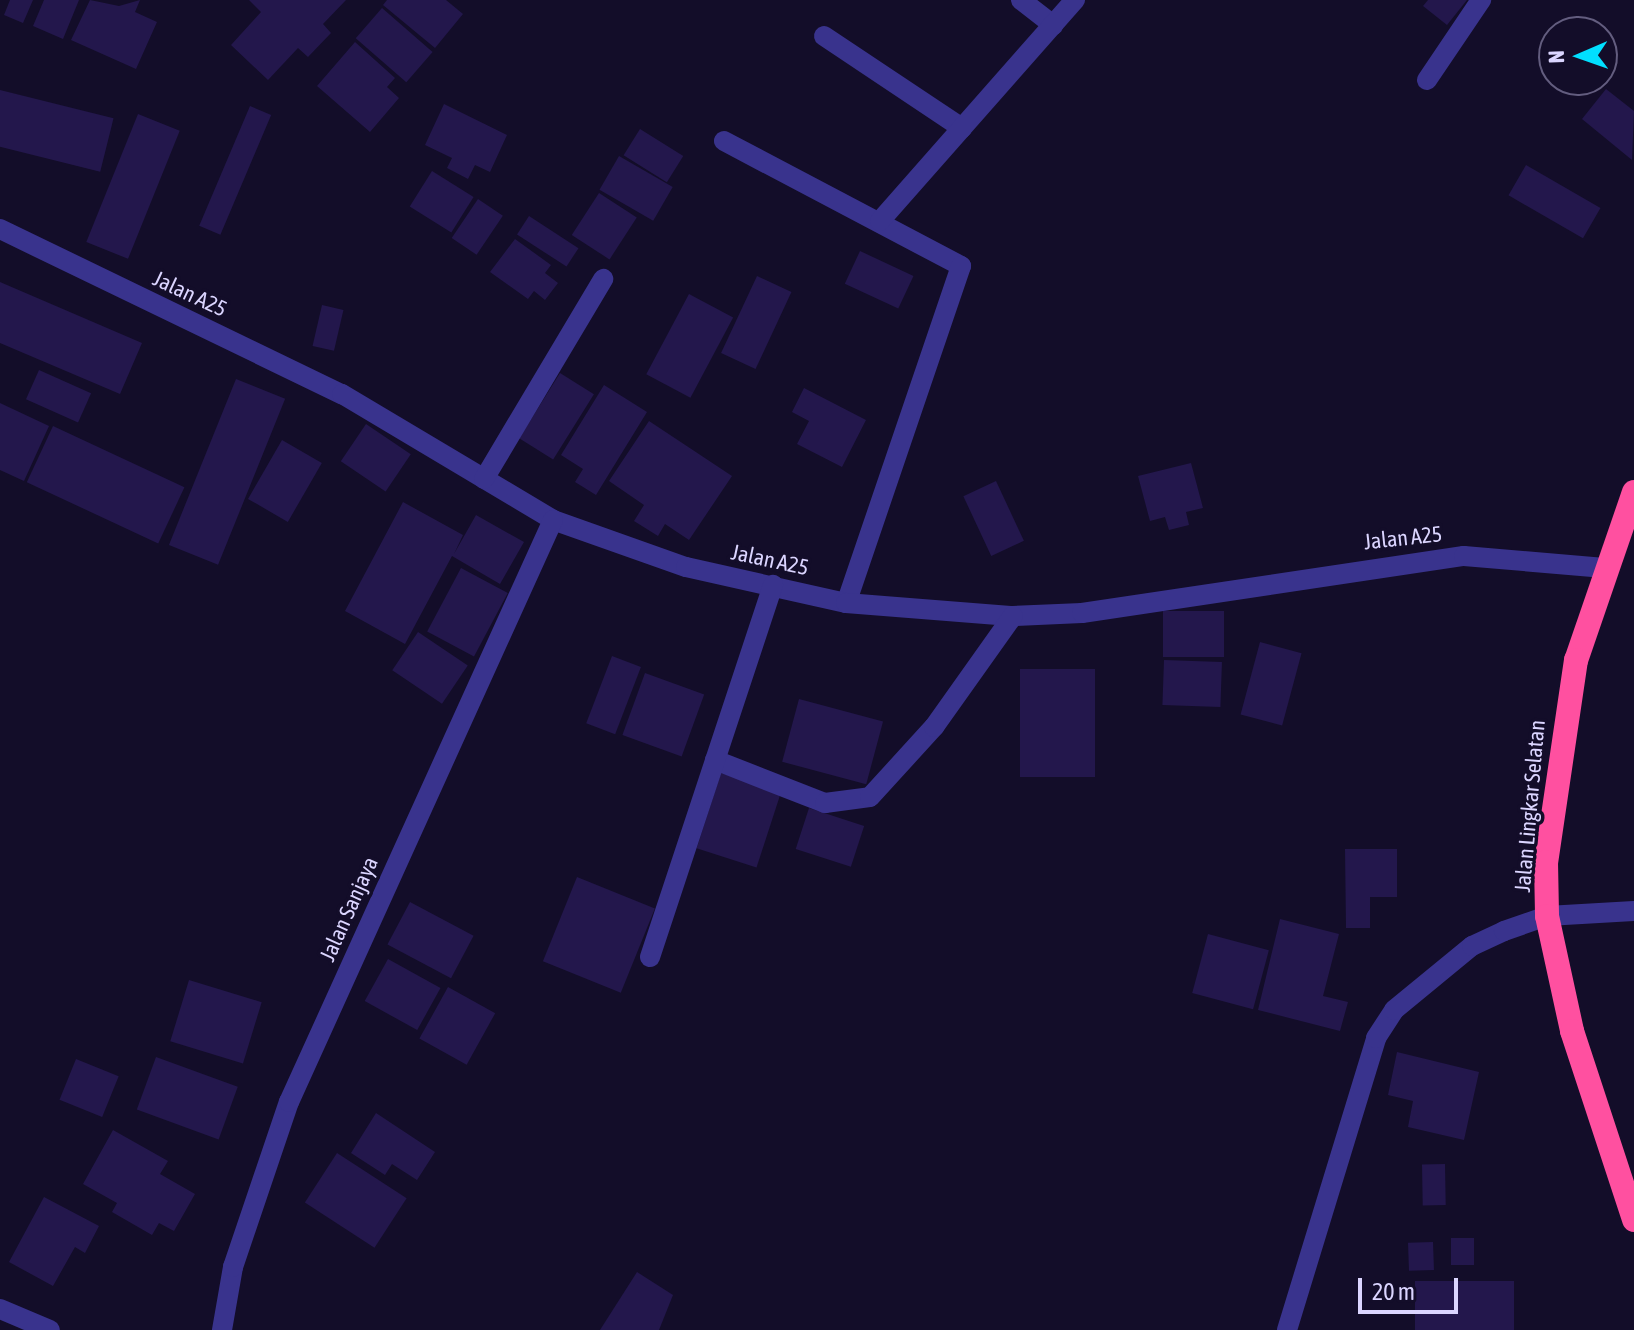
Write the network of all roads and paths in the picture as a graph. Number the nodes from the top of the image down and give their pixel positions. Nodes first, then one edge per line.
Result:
1 (1021, 0) edge
2 (1075, 0) edge
3 (1481, 0) edge
4 (1053, 25) junction
5 (824, 36) dead end
6 (1427, 80) dead end
7 (962, 128) junction
8 (724, 141) dead end
9 (880, 221) junction
10 (0, 229) edge
11 (603, 279) dead end
12 (484, 479) junction
13 (1634, 492) edge
14 (553, 520) junction
15 (1604, 568) junction
16 (773, 585) junction
17 (846, 603) junction
18 (1013, 616) junction
19 (715, 760) junction
20 (1634, 911) edge
21 (1547, 916) junction
22 (650, 957) dead end
23 (1634, 1220) edge
24 (0, 1309) edge
25 (50, 1330) edge
26 (222, 1330) edge
27 (1287, 1330) edge

1 - 4 street
2 - 4 street
3 - 6 street
4 - 7 street
5 - 7 street
7 - 9 street
8 - 9 street
9 - 17 street
10 - 12 street, Jalan A25
11 - 12 street
12 - 14 street, Jalan A25
13 - 15 highway, Jalan Lingkar Selatan
14 - 16 street, Jalan A25
14 - 26 street, Jalan Sanjaya
15 - 18 street, Jalan A25
15 - 21 highway, Jalan Lingkar Selatan
16 - 17 street, Jalan A25
16 - 19 street
17 - 18 street, Jalan A25
18 - 19 street
19 - 22 street
20 - 21 street
21 - 23 highway, Jalan Lingkar Selatan
21 - 27 street
24 - 25 street

